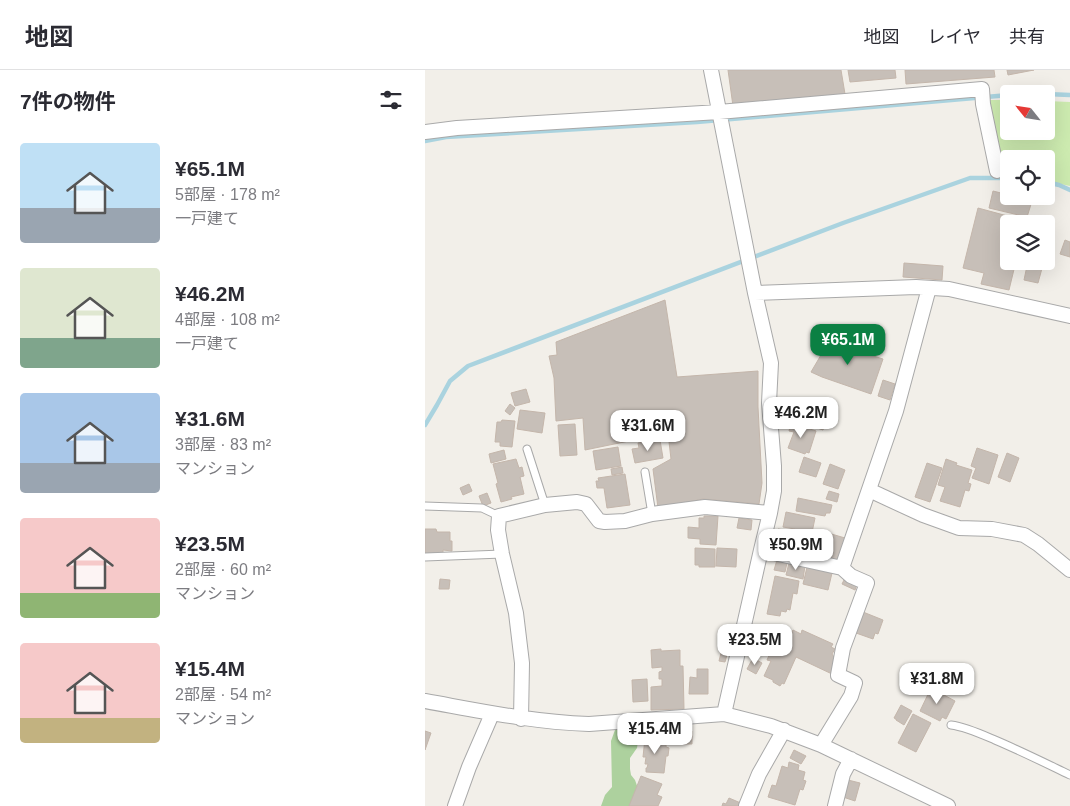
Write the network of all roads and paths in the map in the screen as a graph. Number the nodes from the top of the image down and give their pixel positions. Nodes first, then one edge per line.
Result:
1 (711, 70) edge
2 (720, 117) junction
3 (425, 132) edge
4 (997, 171) dead end
5 (929, 288) junction
6 (755, 293) junction
7 (1070, 316) edge
8 (527, 449) dead end
9 (645, 472) dead end
10 (869, 490) junction
11 (545, 505) junction
12 (425, 506) edge
13 (770, 513) junction
14 (652, 514) junction
15 (499, 516) junction
16 (761, 550) junction
17 (502, 554) junction
18 (425, 557) edge
19 (842, 568) junction
20 (1070, 570) edge
21 (425, 701) edge
22 (492, 714) junction
23 (724, 714) junction
24 (521, 719) junction
25 (951, 725) dead end
26 (784, 730) junction
27 (821, 745) junction
28 (851, 759) junction
29 (1070, 775) edge
30 (455, 806) edge
31 (746, 806) edge
32 (835, 806) edge
33 (948, 806) edge

1 - 2 street
2 - 3 street
2 - 4 street
2 - 6 street
5 - 6 street
5 - 7 street
5 - 10 street
6 - 13 street
8 - 11 lane
9 - 14 lane
10 - 19 street
10 - 20 street
11 - 14 street
11 - 15 street
12 - 15 lane
13 - 14 street
13 - 16 street
15 - 17 street
16 - 19 street
16 - 23 street
17 - 18 lane
17 - 24 street
19 - 27 street
21 - 22 street
22 - 24 street
22 - 30 street
23 - 24 street
23 - 26 street
25 - 29 lane
26 - 27 street
26 - 31 street
27 - 28 street
28 - 32 street
28 - 33 street

